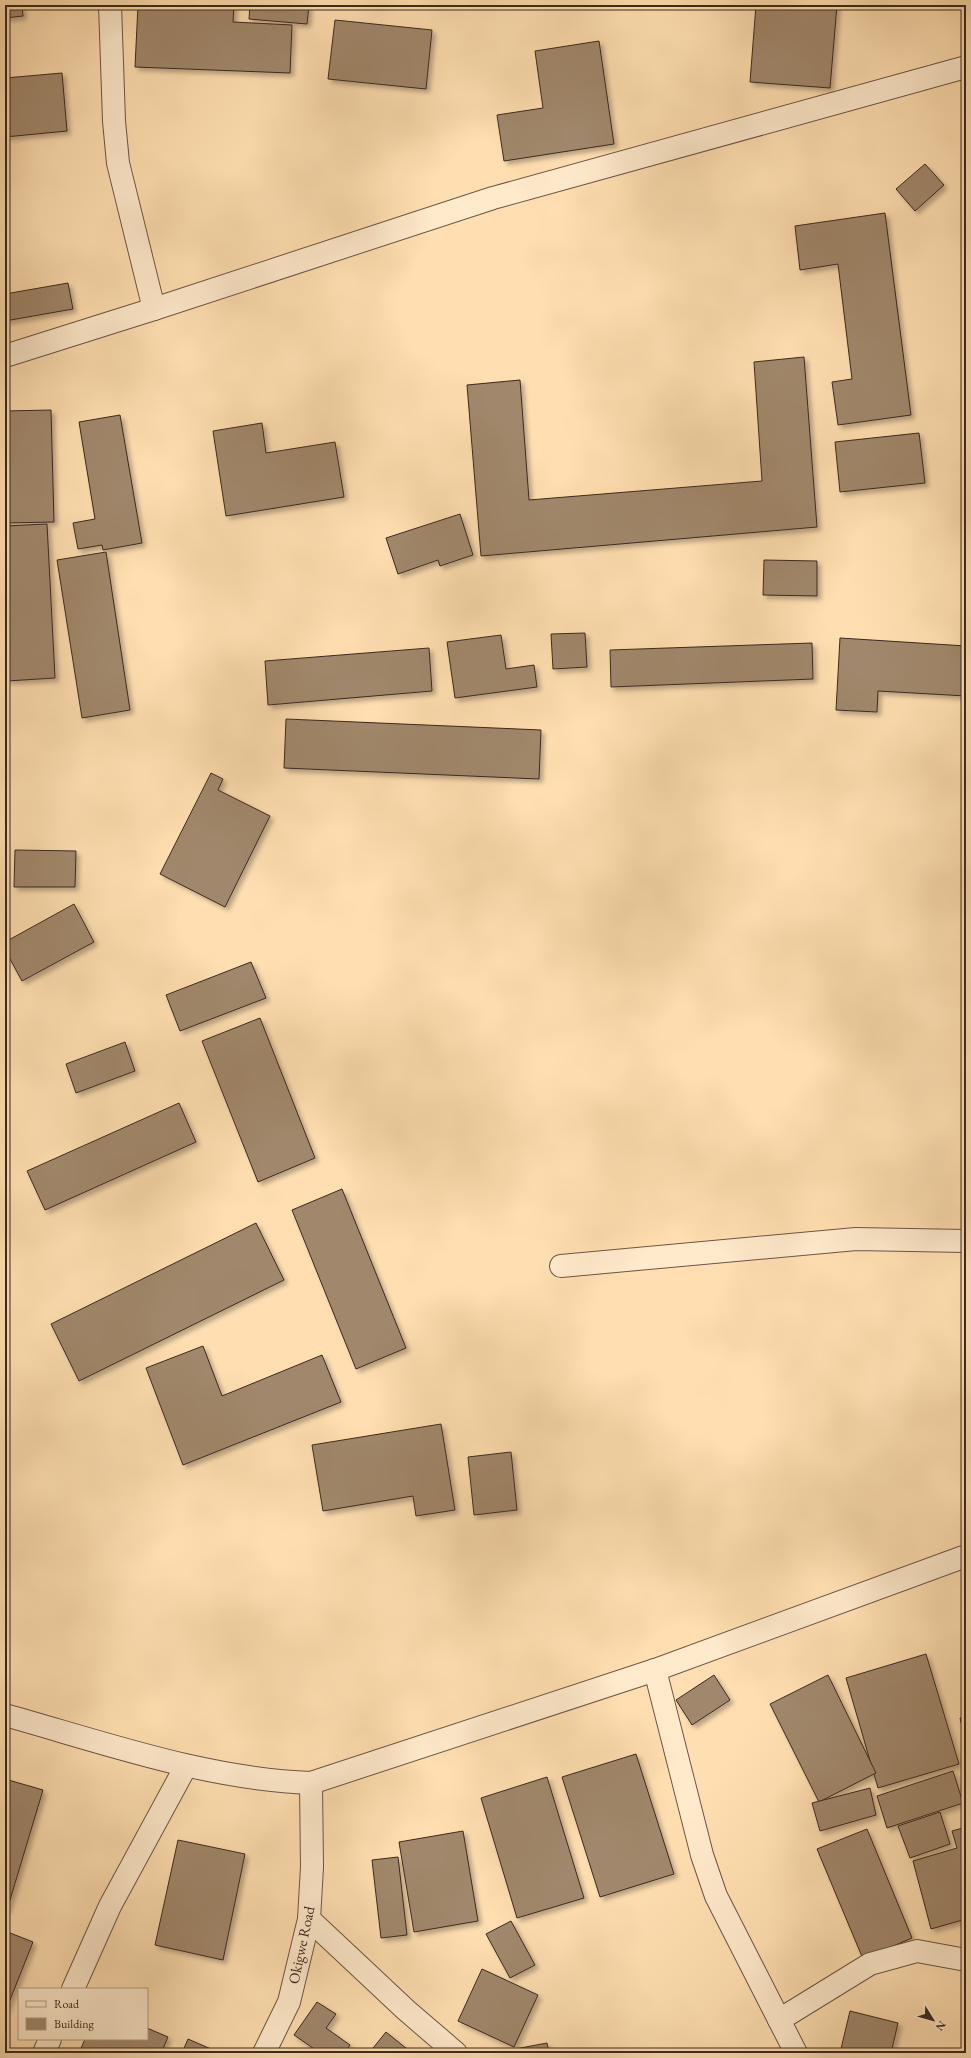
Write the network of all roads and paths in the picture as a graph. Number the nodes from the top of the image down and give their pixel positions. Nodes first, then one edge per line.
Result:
1 (110, 5) edge
2 (966, 67) edge
3 (154, 309) junction
4 (5, 356) edge
5 (966, 1241) edge
6 (561, 1266) dead end
7 (966, 1556) edge
8 (655, 1670) junction
9 (5, 1715) edge
10 (186, 1766) junction
11 (310, 1783) junction
12 (309, 1919) junction
13 (966, 1960) edge
14 (73, 1988) edge
15 (779, 2020) junction
16 (50, 2040) edge
17 (44, 2053) edge
18 (264, 2053) edge
19 (456, 2053) edge
20 (796, 2053) edge

1 - 3 street
2 - 3 street
3 - 4 street
5 - 6 street
7 - 8 street
8 - 11 street
8 - 15 street
9 - 10 street
10 - 11 street
10 - 14 street
11 - 12 street, Okigwe Road
12 - 18 street, Okigwe Road
12 - 19 street
13 - 15 street
15 - 20 street
16 - 17 street

